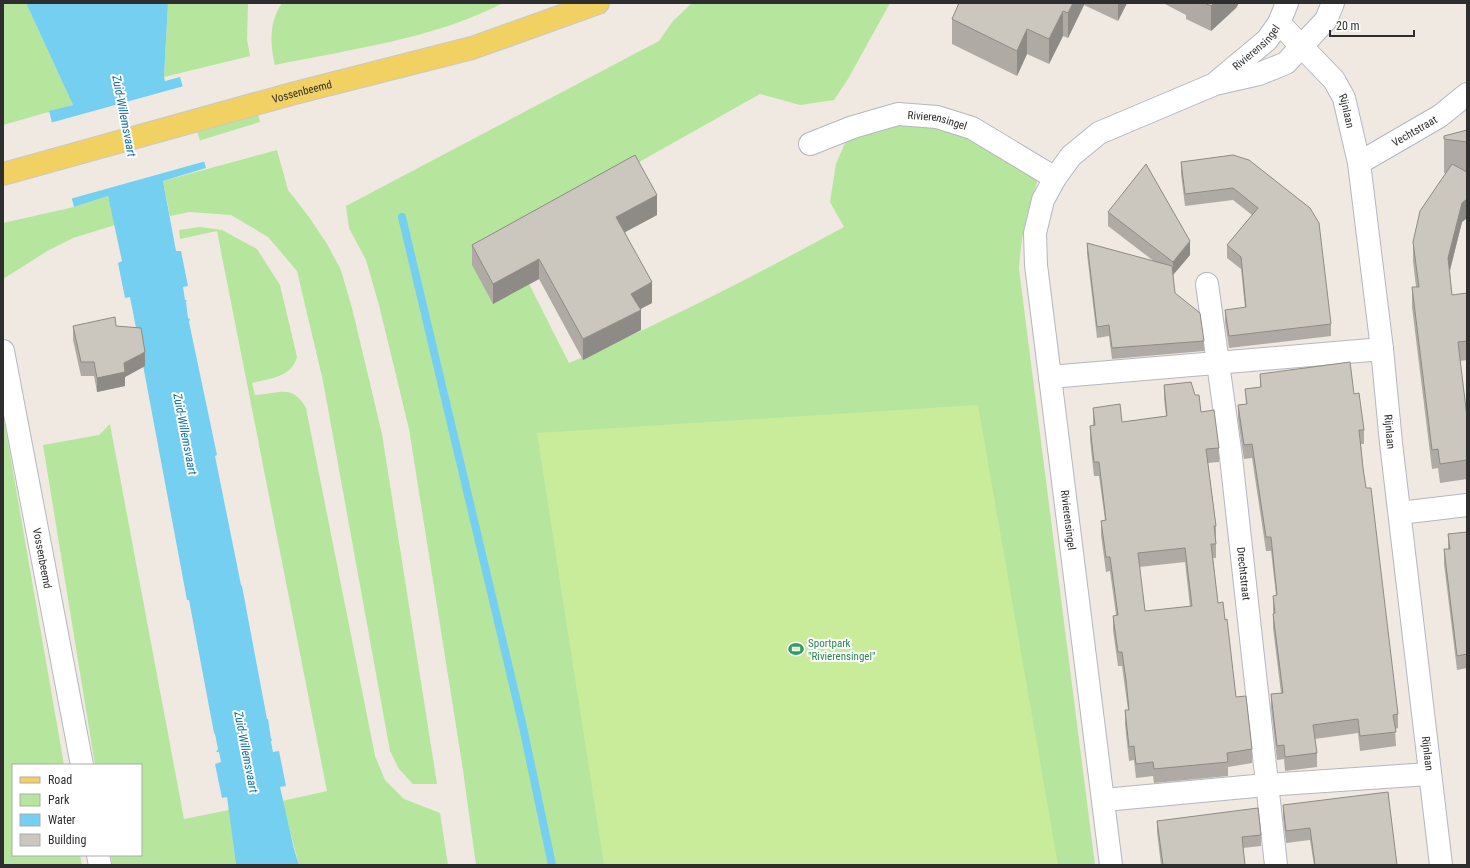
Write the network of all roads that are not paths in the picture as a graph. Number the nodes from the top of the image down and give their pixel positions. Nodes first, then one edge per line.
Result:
1 (598, 3) edge
2 (1287, 3) edge
3 (1332, 3) edge
4 (1279, 23) junction
5 (1303, 46) junction
6 (1215, 84) junction
7 (1467, 94) edge
8 (810, 144) dead end
9 (1359, 163) junction
10 (3, 174) edge
11 (1055, 178) junction
12 (1207, 284) dead end
13 (1382, 349) junction
14 (3, 351) edge
15 (1219, 363) junction
16 (1050, 377) junction
17 (1467, 505) edge
18 (1400, 513) junction
19 (82, 764) edge
20 (1429, 774) junction
21 (1266, 785) junction
22 (1104, 800) junction
23 (1111, 865) edge
24 (1276, 865) edge
25 (1441, 865) edge

1 - 10 main road, Vossenbeemd
2 - 4 street, Rivierensingel
3 - 5 street, Rivierensingel
4 - 5 street, Rijnlaan
4 - 6 street, Rivierensingel
5 - 6 street, Rivierensingel
5 - 9 street, Rijnlaan
6 - 11 street, Rivierensingel
7 - 9 street, Vechtstraat
8 - 11 street, Rivierensingel
9 - 13 street, Rijnlaan
11 - 16 street, Rivierensingel
12 - 15 street, Drechtstraat
13 - 15 street
13 - 18 street, Rijnlaan
14 - 19 street, Vossenbeemd
15 - 16 street
15 - 21 street, Drechtstraat
16 - 22 street, Rivierensingel
17 - 18 street
18 - 20 street, Rijnlaan
20 - 21 street
20 - 25 street, Rijnlaan
21 - 22 street
21 - 24 street, Drechtstraat
22 - 23 street, Rivierensingel

